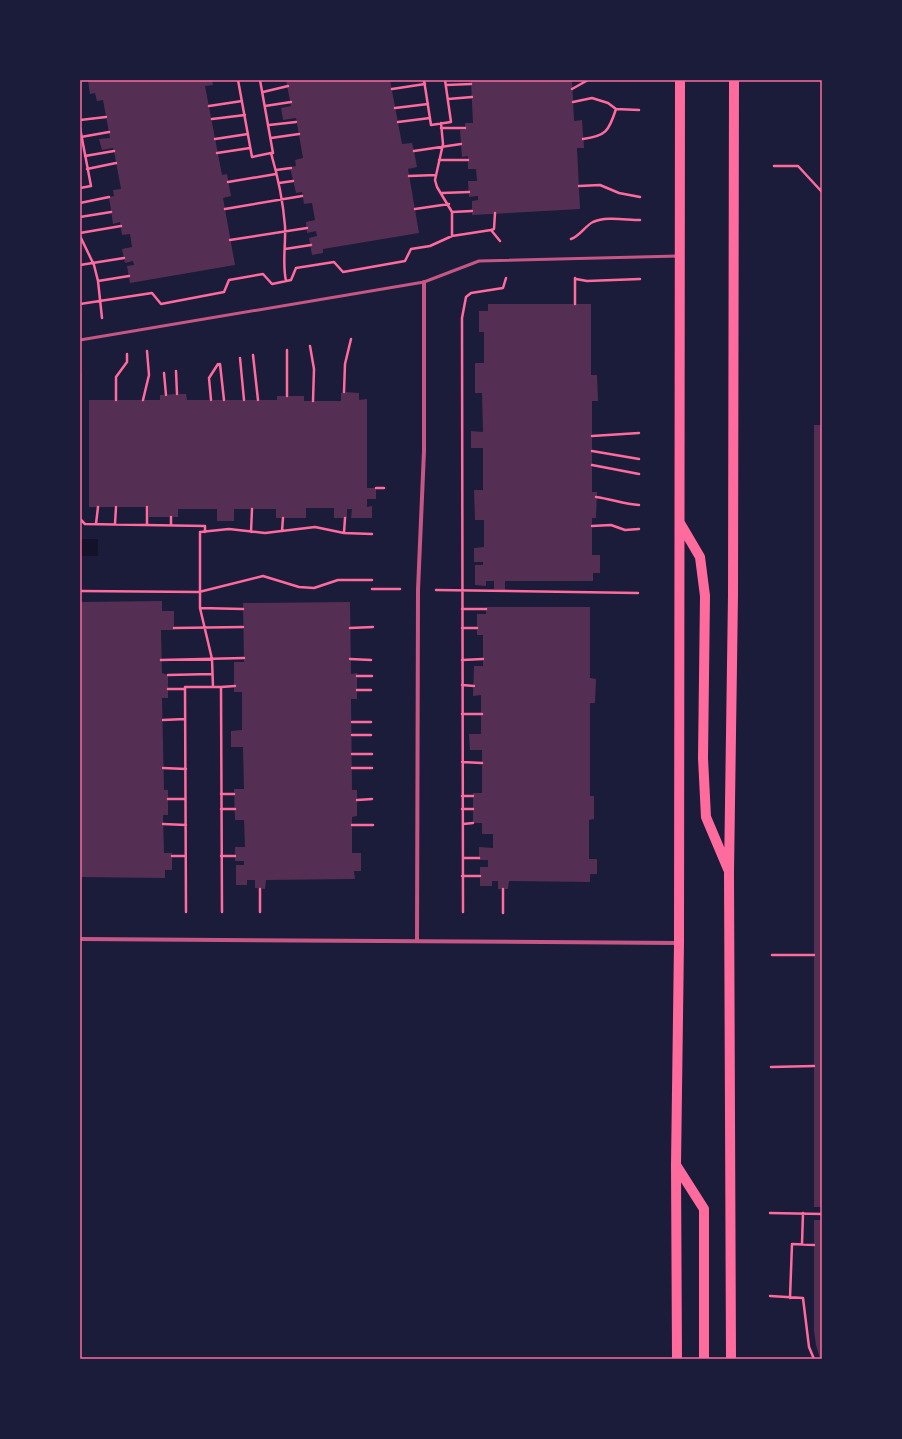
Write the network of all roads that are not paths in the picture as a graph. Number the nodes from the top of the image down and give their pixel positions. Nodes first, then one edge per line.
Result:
1 (680, 80) edge
2 (734, 80) edge
3 (680, 256) junction
4 (424, 282) junction
5 (80, 340) edge
6 (680, 522) junction
7 (729, 873) junction
8 (80, 938) edge
9 (417, 941) junction
10 (679, 943) junction
11 (676, 1164) junction
12 (677, 1359) edge
13 (704, 1359) edge
14 (731, 1359) edge

1 - 3 main road
2 - 7 main road
3 - 4 lane
3 - 6 main road
4 - 5 lane
4 - 9 street
6 - 7 main road
6 - 10 main road
7 - 14 main road
8 - 9 street
9 - 10 street
10 - 11 main road
11 - 12 main road
11 - 13 main road

